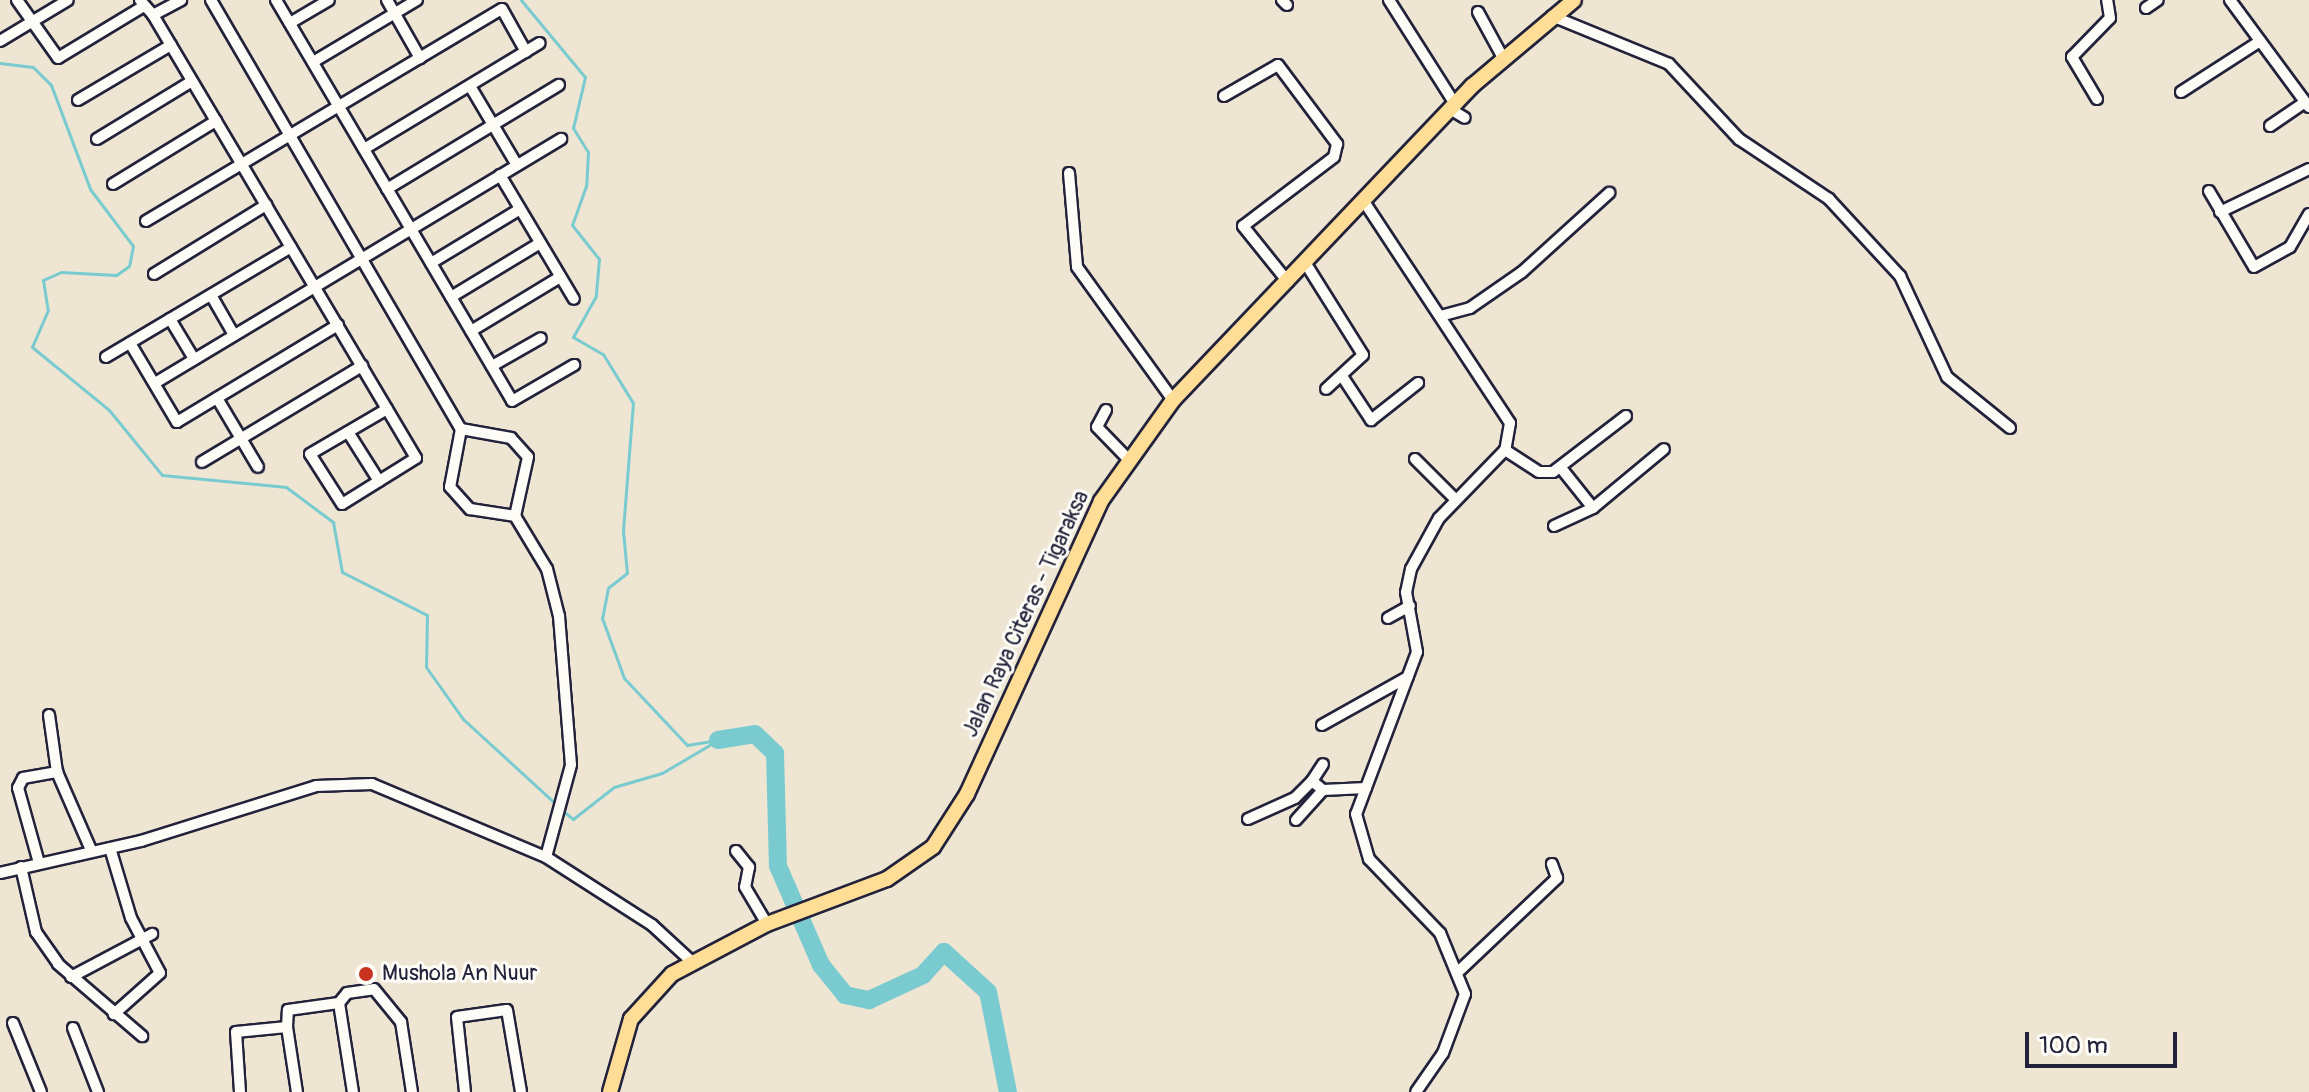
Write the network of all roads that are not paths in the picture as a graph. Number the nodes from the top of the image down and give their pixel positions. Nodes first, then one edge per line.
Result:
1 (17, 0) edge
2 (68, 0) edge
3 (181, 0) edge
4 (211, 0) edge
5 (329, 0) edge
6 (387, 0) edge
7 (417, 0) edge
8 (1389, 0) edge
9 (1574, 0) edge
10 (2107, 0) edge
11 (2158, 0) edge
12 (278, 1) edge
13 (2235, 2) edge
14 (142, 3) edge
15 (2146, 8) dead end
16 (1478, 12) dead end
17 (395, 14) junction
18 (153, 15) junction
19 (1552, 16) junction
20 (31, 22) junction
21 (290, 23) junction
22 (0, 41) edge
23 (2260, 41) junction
24 (540, 43) dead end
25 (171, 45) junction
26 (526, 52) junction
27 (1502, 56) junction
28 (420, 58) junction
29 (313, 62) junction
30 (192, 81) junction
31 (559, 85) dead end
32 (470, 86) junction
33 (2181, 92) dead end
34 (1224, 96) dead end
35 (2097, 99) dead end
36 (78, 100) dead end
37 (2307, 105) edge
38 (339, 107) junction
39 (1452, 107) junction
40 (1465, 118) dead end
41 (216, 121) junction
42 (493, 125) junction
43 (2270, 126) dead end
44 (289, 136) junction
45 (97, 139) dead end
46 (561, 139) dead end
47 (364, 149) junction
48 (242, 164) junction
49 (517, 165) junction
50 (2309, 169) edge
51 (1069, 173) dead end
52 (500, 175) junction
53 (113, 184) dead end
54 (387, 189) junction
55 (2209, 191) dead end
56 (1609, 193) dead end
57 (1363, 200) junction
58 (266, 205) junction
59 (520, 209) junction
60 (2220, 212) junction
61 (2309, 214) edge
62 (146, 221) dead end
63 (411, 229) junction
64 (540, 243) junction
65 (291, 247) junction
66 (360, 259) junction
67 (431, 263) junction
68 (1306, 264) junction
69 (154, 274) dead end
70 (560, 277) junction
71 (1288, 282) junction
72 (314, 286) junction
73 (211, 295) junction
74 (451, 297) junction
75 (574, 299) dead end
76 (1444, 315) junction
77 (170, 319) junction
78 (338, 325) junction
79 (471, 331) junction
80 (234, 335) junction
81 (541, 338) dead end
82 (130, 343) junction
83 (106, 357) dead end
84 (194, 359) junction
85 (574, 365) dead end
86 (362, 366) junction
87 (492, 366) junction
88 (1342, 376) junction
89 (155, 383) junction
90 (1418, 383) dead end
91 (1326, 389) dead end
92 (217, 398) junction
93 (1173, 400) junction
94 (387, 409) junction
95 (1106, 410) dead end
96 (1626, 416) dead end
97 (2010, 428) dead end
98 (461, 429) junction
99 (348, 432) junction
100 (241, 439) junction
101 (1664, 449) dead end
102 (1505, 450) junction
103 (1415, 459) dead end
104 (1130, 461) junction
105 (202, 462) dead end
106 (258, 467) dead end
107 (1561, 468) junction
108 (379, 481) junction
109 (1455, 499) junction
110 (1593, 508) junction
111 (515, 516) junction
112 (1554, 526) dead end
113 (1410, 606) junction
114 (1388, 618) dead end
115 (1408, 677) junction
116 (49, 715) dead end
117 (1322, 725) dead end
118 (1323, 764) dead end
119 (57, 772) junction
120 (1312, 781) junction
121 (1366, 788) junction
122 (1323, 790) junction
123 (1248, 819) dead end
124 (1296, 820) dead end
125 (110, 848) junction
126 (91, 850) junction
127 (736, 851) dead end
128 (546, 857) junction
129 (39, 863) junction
130 (1552, 864) dead end
131 (21, 867) junction
132 (0, 873) edge
133 (772, 923) junction
134 (152, 934) dead end
135 (141, 940) junction
136 (690, 960) junction
137 (1460, 970) junction
138 (71, 977) junction
139 (339, 1003) junction
140 (114, 1014) junction
141 (13, 1023) dead end
142 (287, 1027) junction
143 (73, 1028) dead end
144 (142, 1036) dead end
145 (41, 1092) edge
146 (98, 1092) edge
147 (240, 1092) edge
148 (297, 1092) edge
149 (353, 1092) edge
150 (412, 1092) edge
151 (465, 1092) edge
152 (521, 1092) edge
153 (610, 1092) edge
154 (1416, 1092) edge

1 - 20 street
2 - 20 street
3 - 18 street
4 - 44 street
5 - 21 street
6 - 17 street
7 - 17 street
8 - 39 street
9 - 19 main road, Jalan Raya Citeras - Tigaraksa
10 - 35 street
11 - 15 street
12 - 21 street
13 - 23 street
14 - 18 street
14 - 20 street
16 - 27 street
17 - 28 street
17 - 29 street
18 - 25 street
19 - 27 main road, Jalan Raya Citeras - Tigaraksa
19 - 97 street
20 - 22 street
21 - 29 street
23 - 33 street
23 - 37 street
24 - 26 street
25 - 30 street
25 - 36 street
26 - 28 street
26 - 32 street
27 - 39 main road, Jalan Raya Citeras - Tigaraksa
28 - 38 street
29 - 38 street
30 - 41 street
30 - 45 street
31 - 42 street
32 - 42 street
32 - 47 street
34 - 71 street
37 - 43 street
38 - 44 street
38 - 47 street
39 - 40 street
39 - 57 main road, Jalan Raya Citeras - Tigaraksa
41 - 48 street
41 - 53 street
42 - 49 street
42 - 54 street
44 - 48 street
44 - 66 street
46 - 49 street
47 - 54 street
48 - 58 street
48 - 62 street
49 - 52 street
50 - 60 street
51 - 93 street
52 - 59 street
52 - 63 street
54 - 63 street
55 - 60 street
56 - 76 street
57 - 68 main road, Jalan Raya Citeras - Tigaraksa
57 - 76 street
58 - 65 street
58 - 69 street
59 - 64 street
59 - 67 street
60 - 61 street
63 - 66 street
63 - 67 street
64 - 70 street
64 - 74 street
65 - 72 street
65 - 73 street
66 - 72 street
66 - 98 street
67 - 74 street
68 - 71 main road, Jalan Raya Citeras - Tigaraksa
68 - 88 street
70 - 75 street
70 - 79 street
71 - 93 main road, Jalan Raya Citeras - Tigaraksa
72 - 78 street
72 - 80 street
73 - 77 street
73 - 80 street
74 - 79 street
76 - 102 street
77 - 82 street
77 - 84 street
78 - 86 street
78 - 92 street
79 - 87 street
80 - 84 street
81 - 87 street
82 - 83 street
82 - 89 street
84 - 89 street
85 - 87 street
86 - 94 street
86 - 100 street
88 - 90 street
88 - 91 street
89 - 92 street
92 - 100 street
93 - 104 main road, Jalan Raya Citeras - Tigaraksa
94 - 99 street
94 - 108 street
95 - 104 street
96 - 107 street
98 - 111 street
98 - 111 street
99 - 108 street
99 - 108 street
100 - 105 street
100 - 106 street
101 - 110 street
102 - 107 street
102 - 109 street
103 - 109 street
104 - 133 main road, Jalan Raya Citeras - Tigaraksa
107 - 110 street
109 - 113 street
110 - 112 street
111 - 128 street
113 - 114 street
113 - 115 street
115 - 117 street
115 - 121 street
116 - 119 street
118 - 120 street
119 - 126 street
119 - 129 street
120 - 122 street
120 - 123 street
121 - 122 street
121 - 137 street
122 - 124 street
125 - 126 street
125 - 128 street
125 - 135 street
126 - 129 street
127 - 133 street
128 - 136 street
129 - 131 street
130 - 137 street
131 - 132 street
131 - 138 street
133 - 136 main road, Jalan Raya Citeras - Tigaraksa
134 - 135 street
135 - 138 street
135 - 140 street
136 - 153 main road, Jalan Raya Citeras - Tigaraksa
137 - 154 street
138 - 140 street
139 - 142 street
139 - 149 street
139 - 150 street
140 - 144 street
141 - 145 street
142 - 147 street
142 - 148 street
143 - 146 street
151 - 152 street

